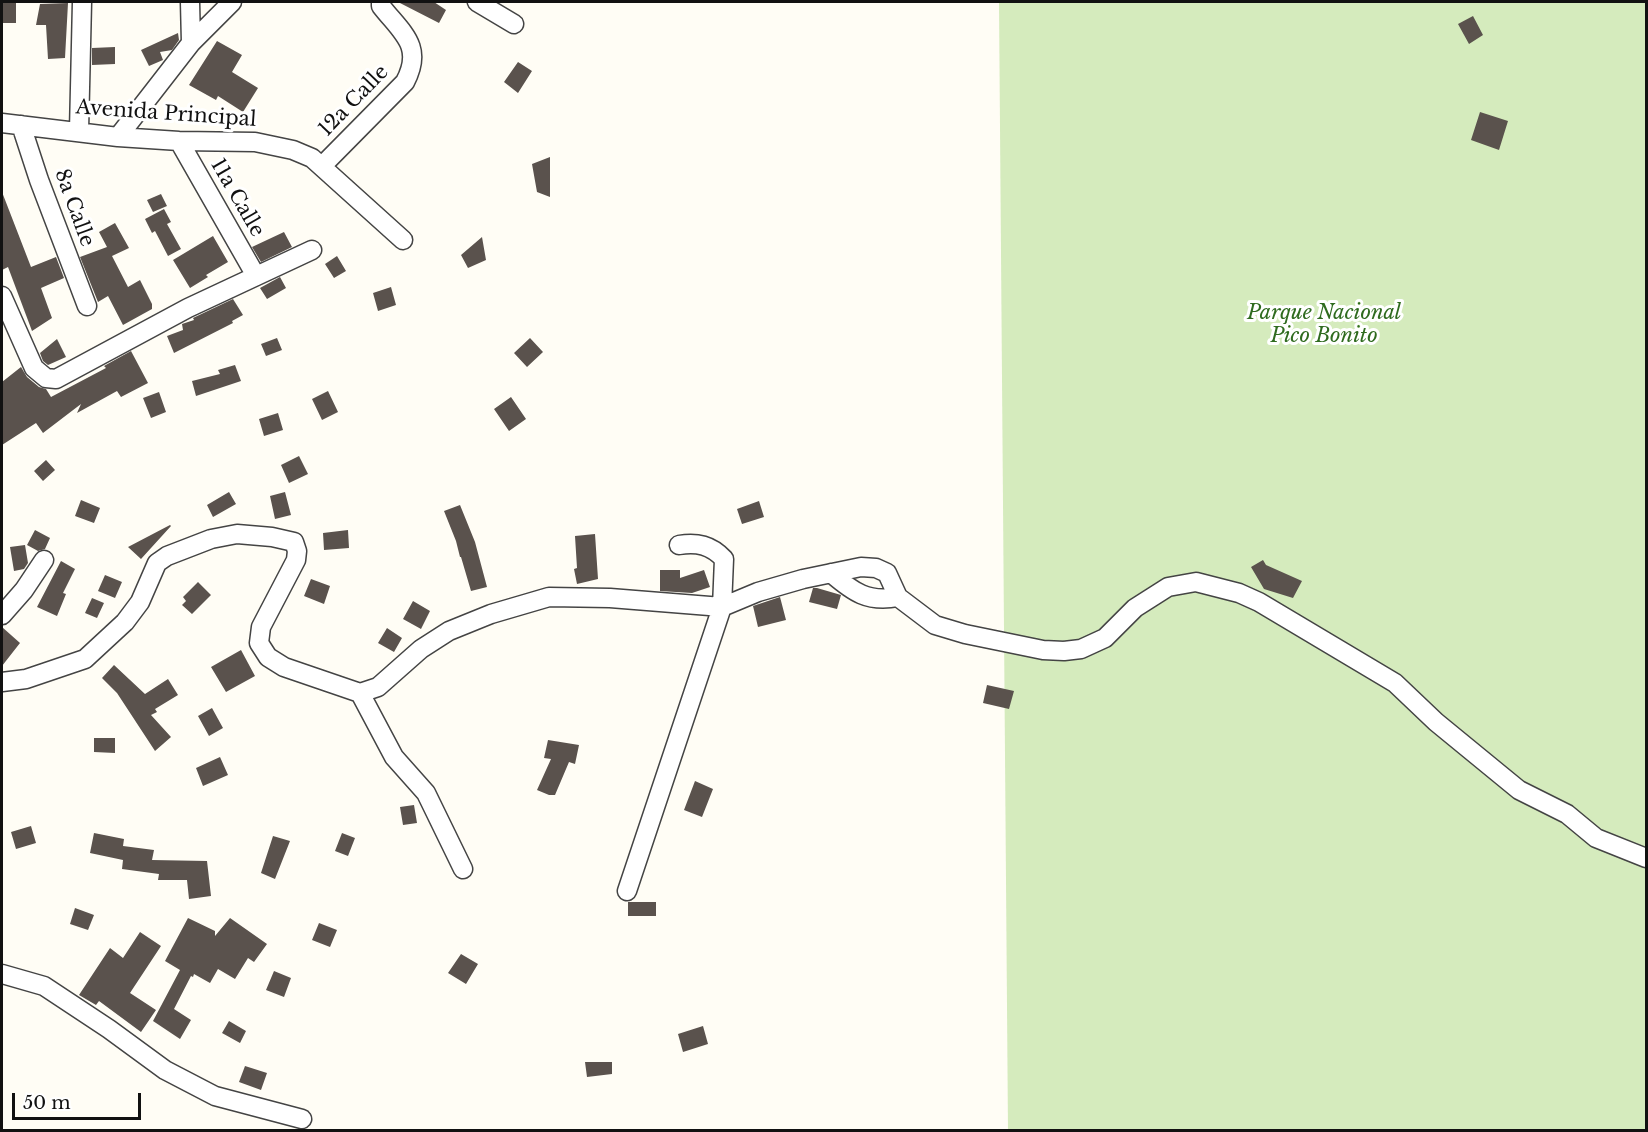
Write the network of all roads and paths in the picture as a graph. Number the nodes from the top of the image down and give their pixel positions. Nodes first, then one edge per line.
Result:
1 (82, 2) edge
2 (190, 2) edge
3 (232, 2) edge
4 (381, 2) edge
5 (477, 2) edge
6 (514, 24) dead end
7 (191, 43) junction
8 (2, 123) edge
9 (21, 125) junction
10 (79, 131) junction
11 (118, 137) junction
12 (179, 141) junction
13 (322, 166) junction
14 (403, 240) dead end
15 (312, 250) dead end
16 (256, 276) junction
17 (2, 296) edge
18 (87, 306) dead end
19 (679, 545) dead end
20 (44, 560) dead end
21 (831, 573) junction
22 (897, 597) junction
23 (722, 607) junction
24 (2, 615) edge
25 (2, 682) edge
26 (360, 693) junction
27 (1647, 858) edge
28 (463, 869) dead end
29 (627, 891) dead end
30 (2, 974) edge
31 (302, 1119) dead end

1 - 10 street
2 - 7 street
3 - 7 street
4 - 13 street, 12a Calle
5 - 6 street
7 - 11 street
8 - 9 street, Avenida Principal
9 - 10 street, Avenida Principal
9 - 18 street, 8a Calle
10 - 11 street, Avenida Principal
11 - 12 street, Avenida Principal
12 - 13 street, Avenida Principal
12 - 16 street, 11a Calle
13 - 14 street, Avenida Principal
15 - 16 street
16 - 17 street
19 - 23 street
20 - 24 street
21 - 22 street
21 - 22 street
21 - 23 street
22 - 27 street
23 - 26 street
23 - 29 street
25 - 26 street
26 - 28 street
30 - 31 street

